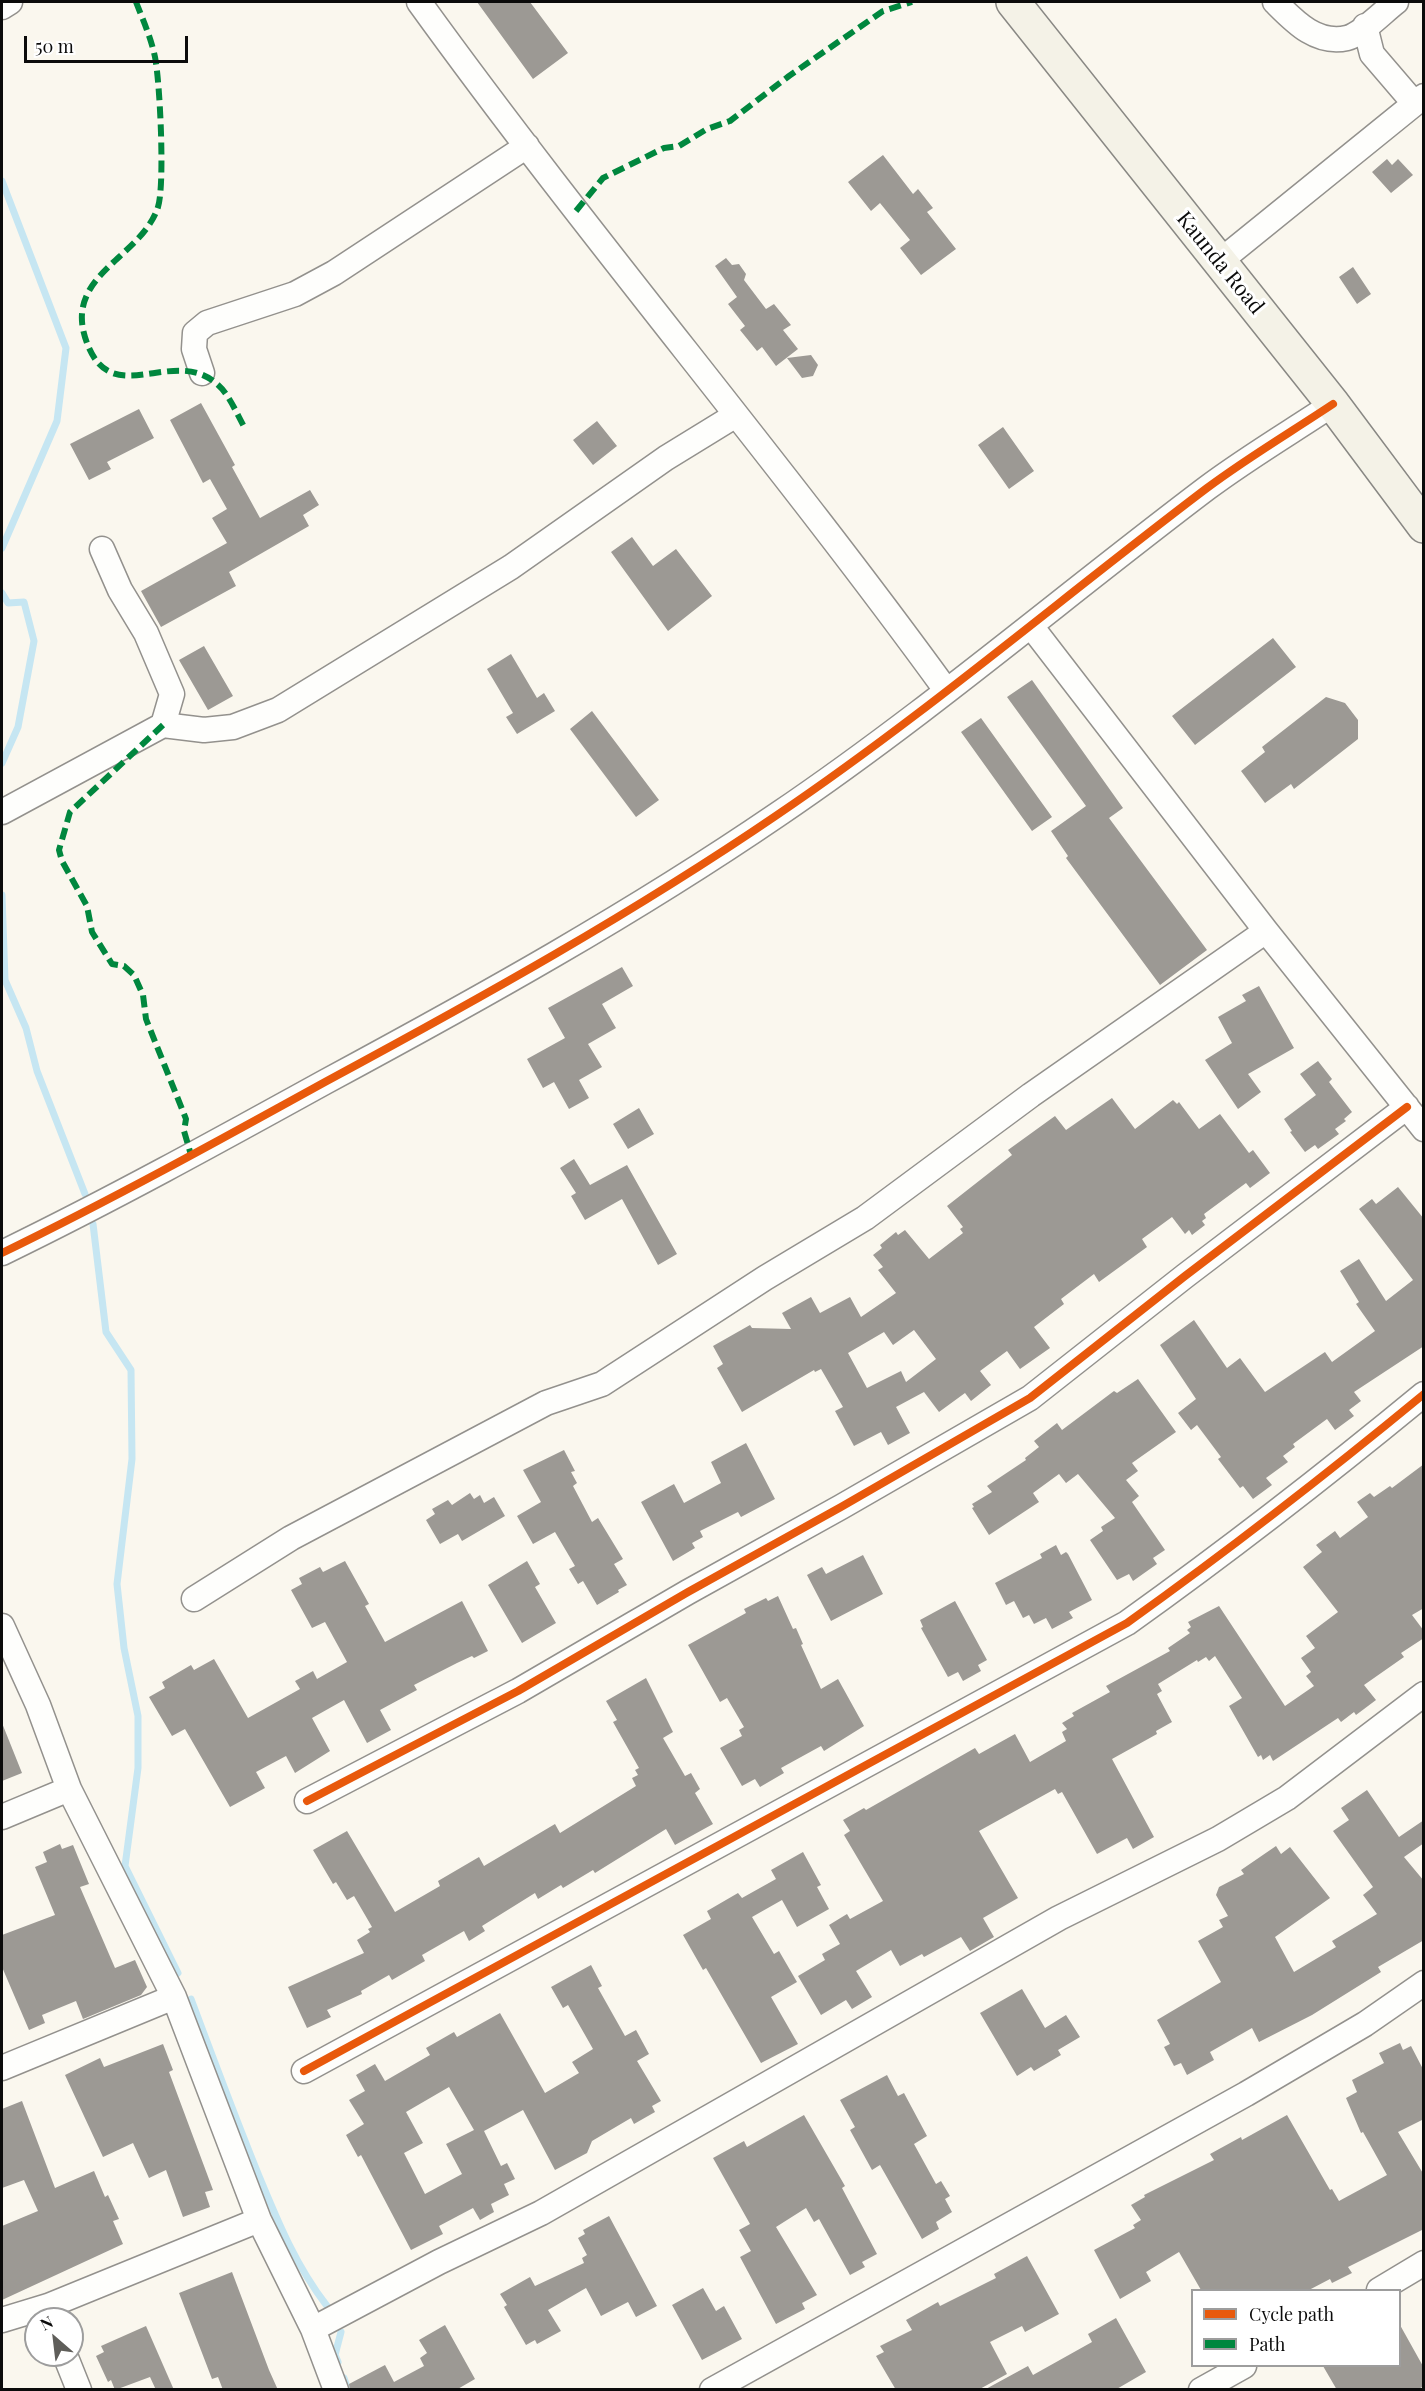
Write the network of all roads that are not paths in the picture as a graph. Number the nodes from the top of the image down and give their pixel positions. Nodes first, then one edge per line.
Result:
1 (10, 2) edge
2 (419, 2) edge
3 (1013, 2) edge
4 (1275, 2) edge
5 (1396, 2) edge
6 (2, 7) edge
7 (1365, 26) junction
8 (1419, 99) edge
9 (527, 146) junction
10 (1219, 262) junction
11 (202, 374) dead end
12 (1333, 404) junction
13 (736, 415) junction
14 (1424, 526) edge
15 (102, 549) dead end
16 (1031, 626) junction
17 (946, 690) junction
18 (163, 725) junction
19 (2, 812) edge
20 (1266, 931) junction
21 (1407, 1107) junction
22 (1424, 1129) edge
23 (2, 1253) edge
24 (1424, 1394) edge
25 (194, 1599) dead end
26 (2, 1626) edge
27 (1424, 1694) edge
28 (69, 1789) junction
29 (307, 1801) dead end
30 (2, 1817) edge
31 (1424, 1983) edge
32 (174, 1997) junction
33 (2, 2068) edge
34 (304, 2071) dead end
35 (259, 2220) junction
36 (1424, 2263) edge
37 (1381, 2289) edge
38 (61, 2307) edge
39 (24, 2316) edge
40 (2, 2320) edge
41 (313, 2329) junction
42 (70, 2367) edge
43 (1242, 2367) edge
44 (79, 2390) edge
45 (336, 2390) edge
46 (712, 2390) edge
47 (1201, 2390) edge

1 - 6 street
2 - 9 street
3 - 10 main road, Kaunda Road
4 - 7 street
5 - 7 street
7 - 8 street
8 - 10 street
9 - 11 street
9 - 13 street
10 - 12 main road, Kaunda Road
12 - 14 main road, Kaunda Road
12 - 16 street
13 - 17 street
13 - 18 street
15 - 18 street
16 - 17 street
16 - 20 street
17 - 23 street
18 - 19 street
20 - 21 street
20 - 25 street
21 - 22 street
21 - 29 street
24 - 34 street
26 - 28 street
27 - 41 street
28 - 30 street
28 - 32 street
31 - 46 street
32 - 33 street
32 - 35 street
35 - 38 street
35 - 41 street
36 - 37 street
39 - 40 street
41 - 45 street
42 - 44 street
43 - 47 street

